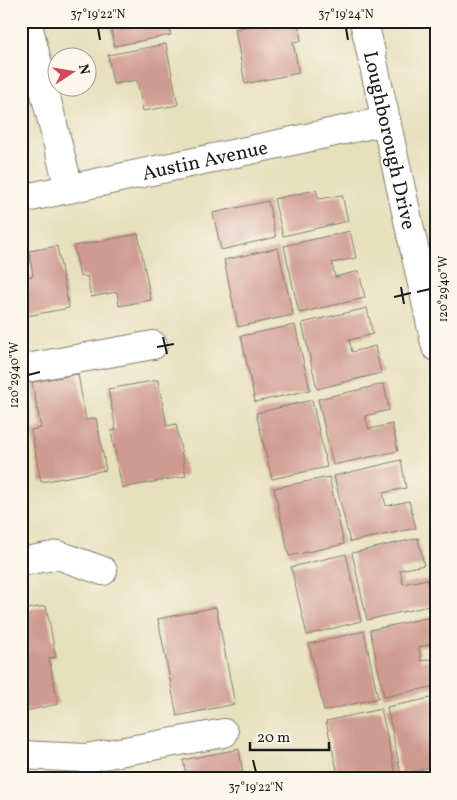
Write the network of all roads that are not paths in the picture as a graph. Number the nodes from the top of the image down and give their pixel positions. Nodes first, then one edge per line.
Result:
1 (27, 21) edge
2 (364, 21) edge
3 (386, 121) junction
4 (69, 189) junction
5 (21, 199) edge
6 (153, 344) dead end
7 (436, 347) edge
8 (21, 369) edge
9 (21, 562) edge
10 (104, 572) dead end
11 (224, 733) dead end
12 (21, 755) edge

1 - 4 street
2 - 3 street, Loughborough Drive
3 - 4 street, Austin Avenue
3 - 7 street, Loughborough Drive
4 - 5 street, Austin Avenue
6 - 8 street
9 - 10 street
11 - 12 street

